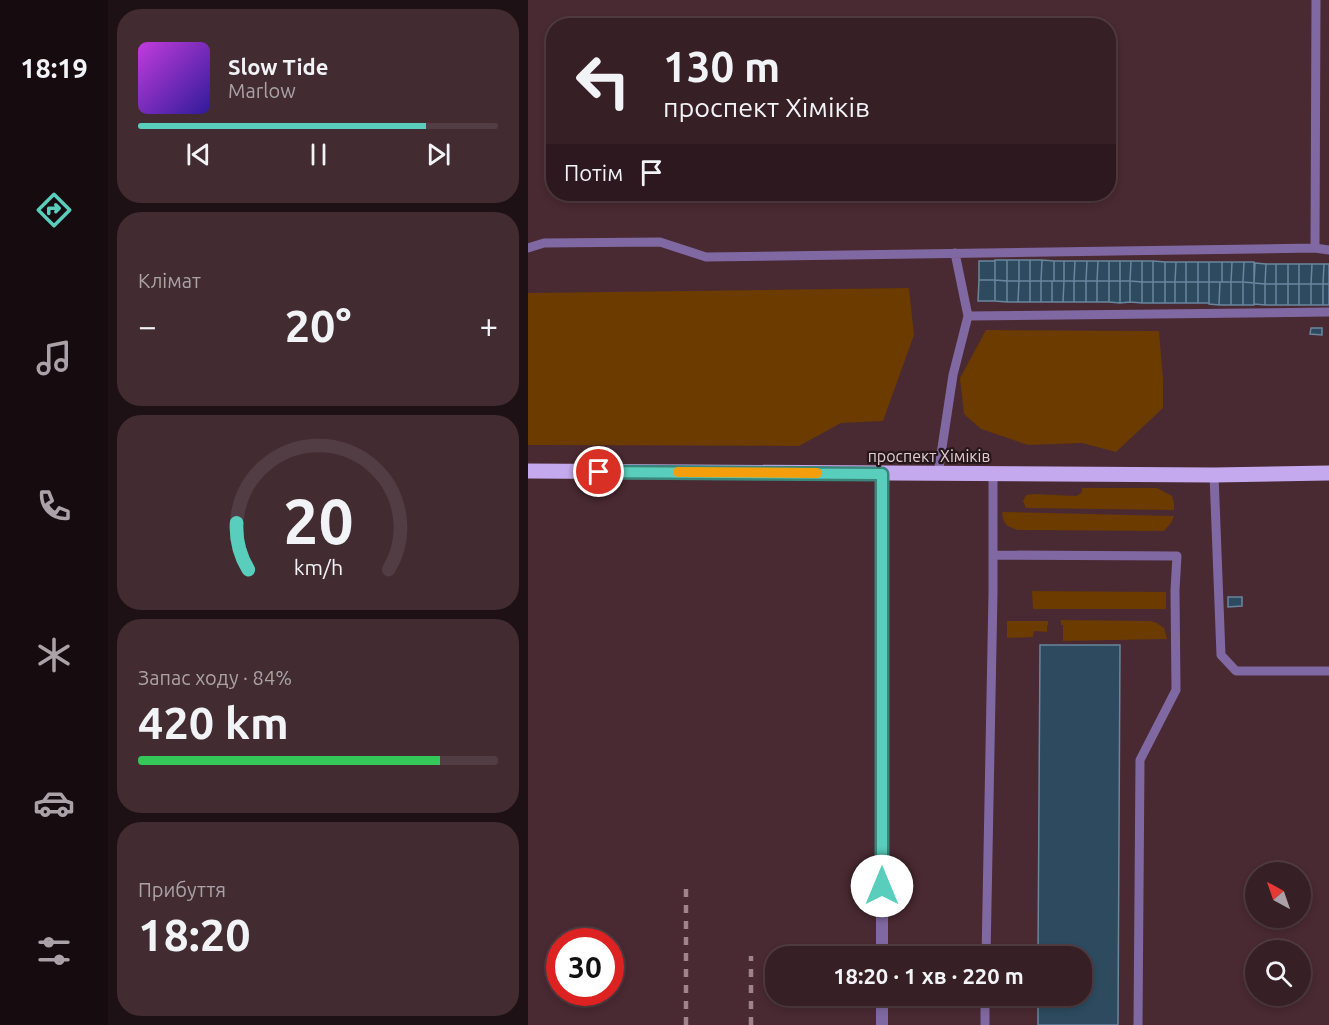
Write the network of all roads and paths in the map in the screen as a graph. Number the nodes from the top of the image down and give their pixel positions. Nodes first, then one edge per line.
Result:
1 (1316, 0) edge
2 (528, 248) edge
3 (1315, 248) junction
4 (1329, 250) edge
5 (955, 253) junction
6 (1329, 312) edge
7 (968, 316) junction
8 (528, 471) edge
9 (1329, 473) edge
10 (882, 474) junction
11 (938, 474) junction
12 (993, 475) junction
13 (1214, 476) junction
14 (993, 555) junction
15 (1329, 671) edge
16 (882, 946) edge
17 (986, 946) edge
18 (882, 1006) edge
19 (985, 1006) edge
20 (882, 1025) edge
21 (985, 1025) edge
22 (1138, 1025) edge

1 - 3 lane
2 - 5 lane
3 - 4 lane
3 - 5 lane
5 - 7 lane
6 - 7 lane
7 - 11 lane
8 - 10 main road, проспект Хіміків
9 - 13 main road, проспект Хіміків
10 - 11 main road, проспект Хіміків
10 - 16 street
11 - 12 main road, проспект Хіміків
12 - 13 main road, проспект Хіміків
12 - 14 lane
13 - 15 lane
14 - 17 lane
14 - 22 lane
18 - 20 street
19 - 21 lane

